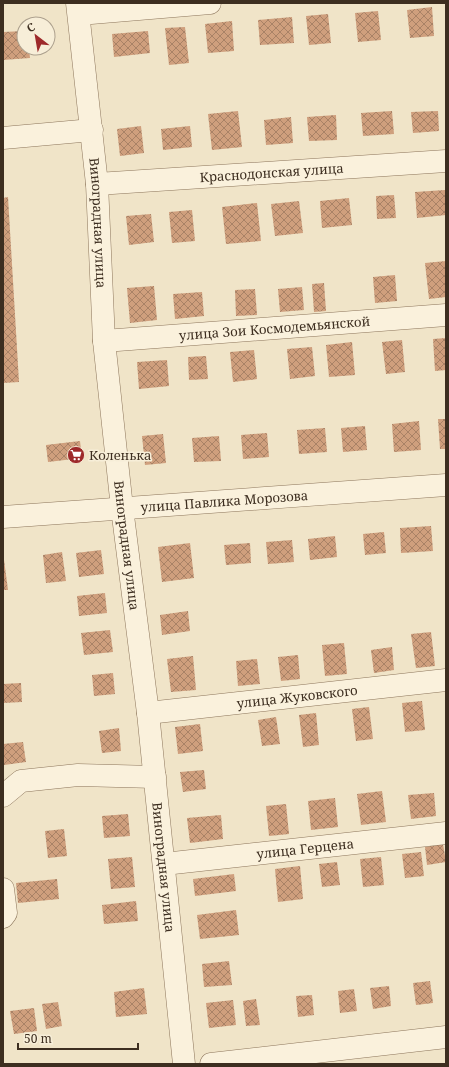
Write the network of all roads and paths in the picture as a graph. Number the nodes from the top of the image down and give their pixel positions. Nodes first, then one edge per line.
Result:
1 (210, 3) edge
2 (78, 9) edge
3 (92, 130) junction
4 (3, 138) edge
5 (446, 161) edge
6 (96, 184) junction
7 (446, 315) edge
8 (104, 341) junction
9 (446, 484) edge
10 (122, 508) junction
11 (3, 517) edge
12 (446, 680) edge
13 (148, 713) junction
14 (155, 777) junction
15 (3, 796) edge
16 (446, 833) edge
17 (164, 864) junction
18 (3, 889) edge
19 (3, 917) edge
20 (446, 1037) edge
21 (184, 1064) edge
22 (211, 1064) edge

1 - 2 street
2 - 3 street, Виноградная улица
3 - 4 street
3 - 6 street, Виноградная улица
5 - 6 street, Краснодонская улица
6 - 8 street, Виноградная улица
7 - 8 street, улица Зои Космодемьянской
8 - 10 street, Виноградная улица
9 - 10 street, улица Павлика Морозова
10 - 11 street, улица Павлика Морозова
10 - 13 street, Виноградная улица
12 - 13 street, улица Жуковского
13 - 14 street, Виноградная улица
14 - 15 street
14 - 17 street, Виноградная улица
16 - 17 street, улица Герцена
17 - 21 street, Виноградная улица
18 - 19 street
20 - 22 street

